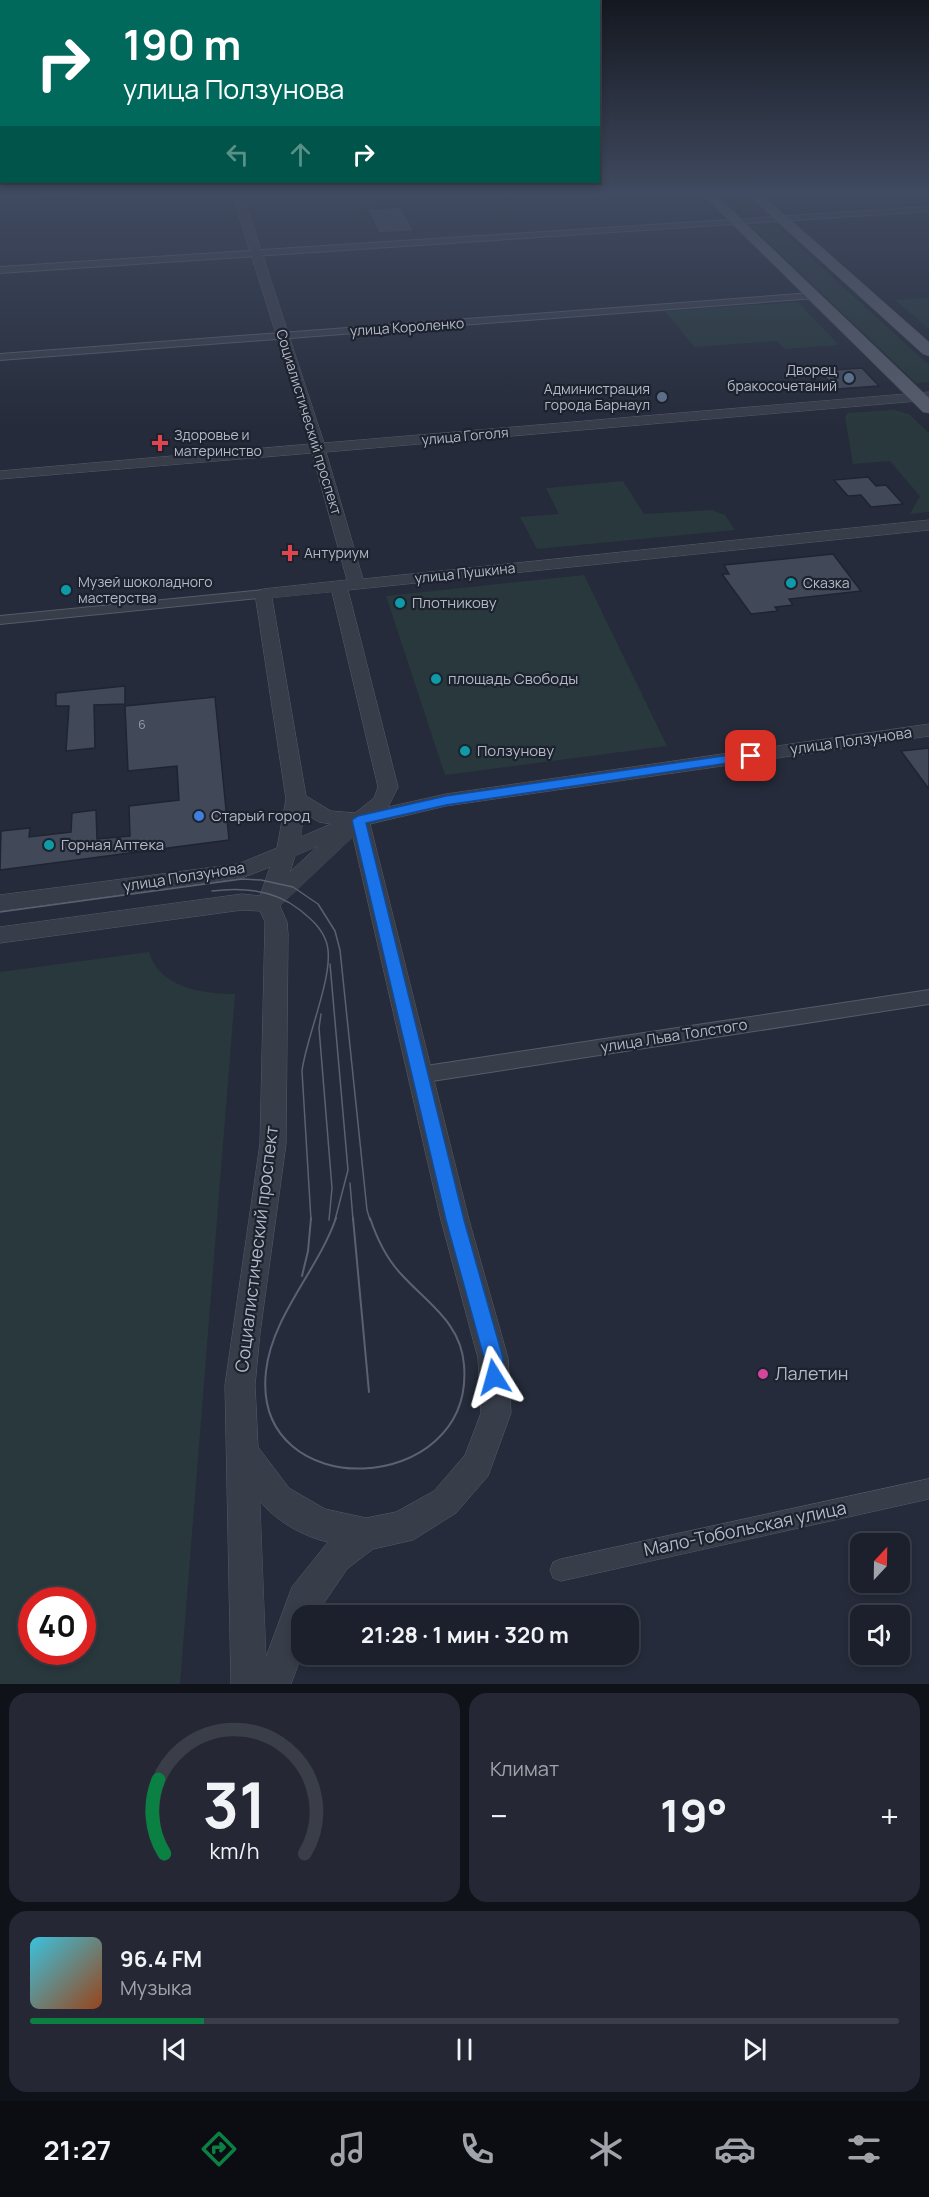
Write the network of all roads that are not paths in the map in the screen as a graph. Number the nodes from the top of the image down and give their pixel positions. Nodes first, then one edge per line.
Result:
1 (263, 271) edge
2 (787, 271) edge
3 (839, 271) edge
4 (813, 296) junction
5 (283, 336) junction
6 (929, 351) edge
7 (0, 357) edge
8 (925, 400) edge
9 (318, 448) junction
10 (0, 475) edge
11 (929, 525) edge
12 (348, 586) junction
13 (263, 594) junction
14 (0, 620) edge
15 (929, 730) edge
16 (296, 799) junction
17 (358, 820) junction
18 (286, 851) junction
19 (0, 903) edge
20 (272, 913) junction
21 (0, 935) edge
22 (929, 997) edge
23 (419, 1075) junction
24 (244, 1455) junction
25 (929, 1489) edge
26 (366, 1534) junction
27 (561, 1570) dead end
28 (249, 1684) edge
29 (273, 1684) edge

1 - 5 street, Социалистический проспект
2 - 4 main road
3 - 6 main road
4 - 5 street, улица Короленко
4 - 8 main road
5 - 7 street, улица Короленко
5 - 9 street, Социалистический проспект
8 - 9 street, улица Гоголя
9 - 10 street, улица Гоголя
9 - 12 street, Социалистический проспект
11 - 12 street, улица Пушкина
12 - 13 street, улица Пушкина
12 - 17 street, Социалистический проспект
13 - 14 street, улица Пушкина
13 - 16 street, Социалистический проспект
15 - 17 street, улица Ползунова
16 - 17 street
16 - 18 street, Социалистический проспект
17 - 18 street, улица Ползунова
17 - 20 street
17 - 23 street
18 - 19 street, улица Ползунова
18 - 20 street, Социалистический проспект
20 - 21 street
20 - 24 street, Социалистический проспект
22 - 23 street, улица Льва Толстого
23 - 26 street
24 - 26 street
24 - 28 street, Социалистический проспект
25 - 27 street, Мало-Тобольская улица
26 - 29 street

